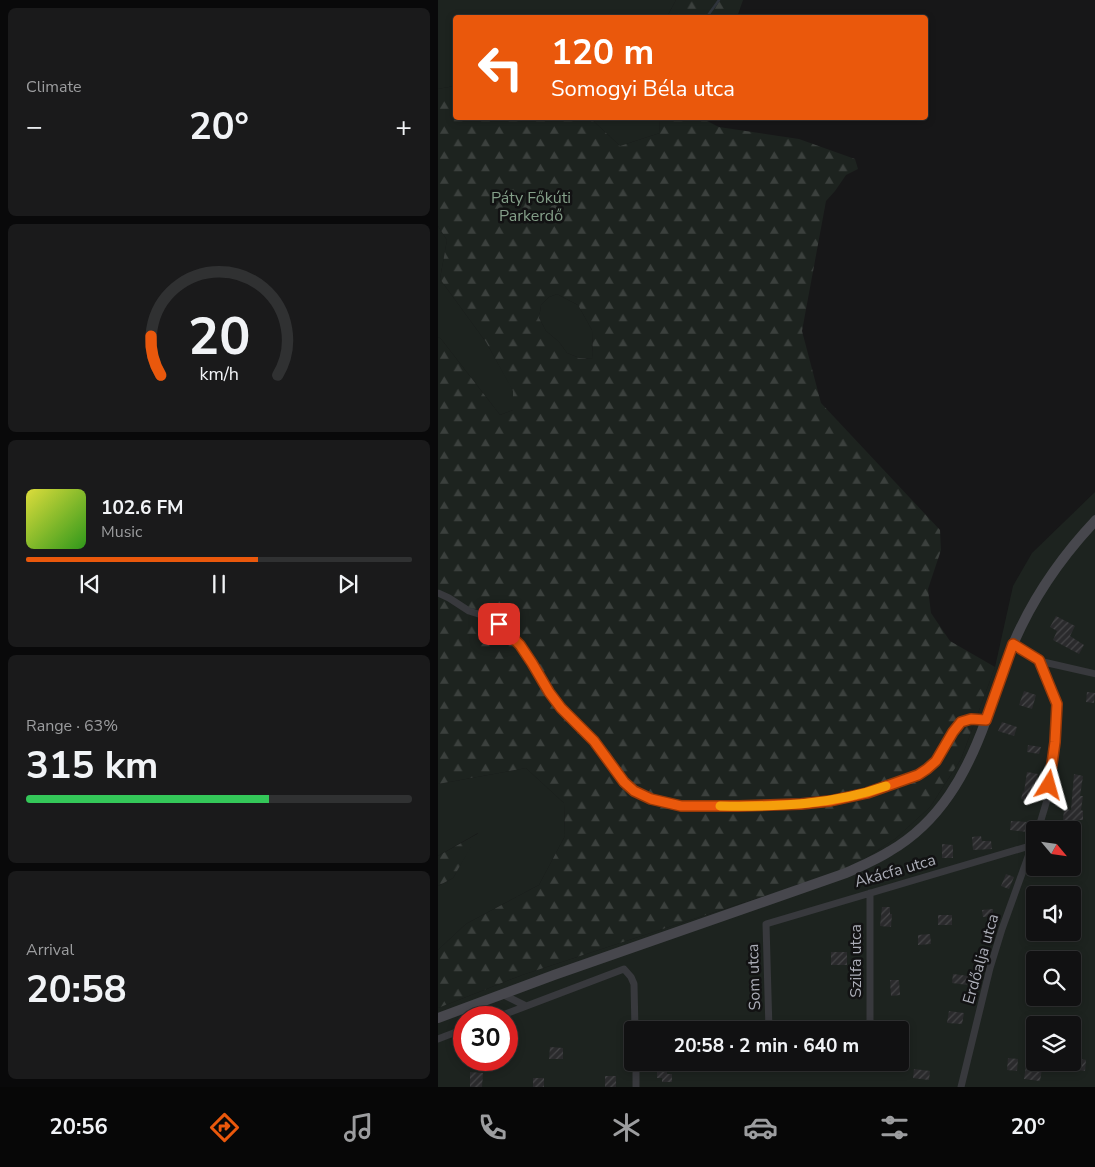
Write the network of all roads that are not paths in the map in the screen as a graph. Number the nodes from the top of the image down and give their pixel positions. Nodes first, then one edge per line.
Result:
1 (1096, 520) edge
2 (438, 593) edge
3 (1013, 644) junction
4 (1039, 660) junction
5 (1096, 674) edge
6 (986, 720) junction
7 (1041, 821) edge
8 (1026, 845) edge
9 (1026, 865) edge
10 (870, 893) junction
11 (766, 924) joint
12 (502, 993) junction
13 (526, 1006) junction
14 (518, 1009) edge
15 (438, 1018) edge
16 (635, 1021) edge
17 (769, 1021) edge
18 (870, 1021) edge
19 (453, 1033) edge
20 (438, 1039) edge
21 (636, 1071) edge
22 (636, 1087) edge
23 (961, 1087) edge

1 - 3 main road
2 - 6 street
3 - 4 street
3 - 6 main road
4 - 5 street
4 - 7 street
6 - 12 main road
8 - 10 street, Akácfa utca
9 - 23 street, Erdőalja utca
10 - 11 street, Akácfa utca
10 - 18 street, Szilfa utca
11 - 17 street, Som utca
12 - 13 street
12 - 15 main road
13 - 14 street
13 - 16 street
19 - 20 street
21 - 22 street

